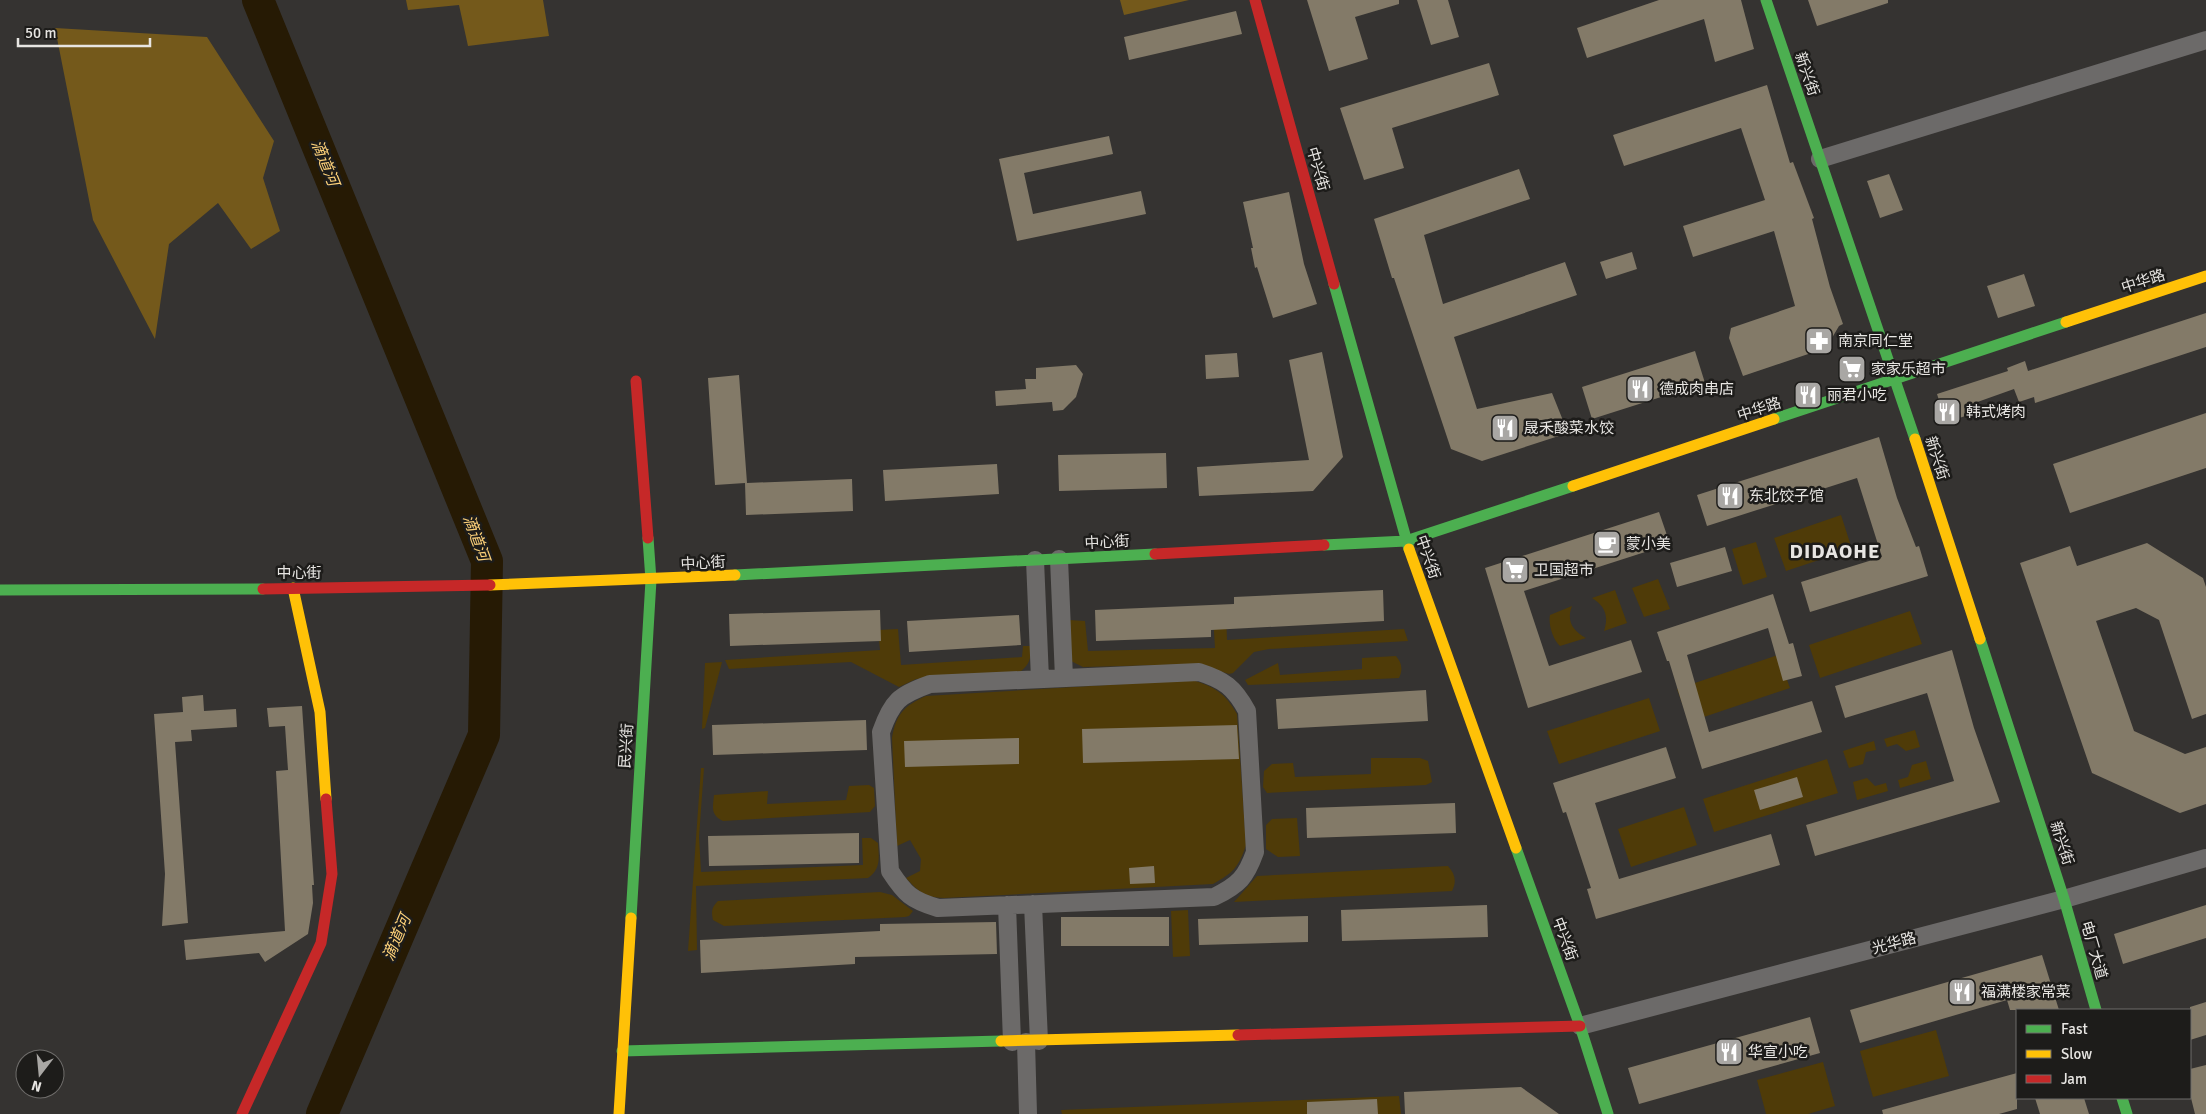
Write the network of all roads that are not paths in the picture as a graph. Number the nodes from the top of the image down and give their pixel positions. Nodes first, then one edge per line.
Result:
1 (1255, 0) edge
2 (1766, 0) edge
3 (2206, 40) edge
4 (1820, 159) junction
5 (2206, 276) edge
6 (1896, 379) junction
7 (636, 381) dead end
8 (1406, 541) junction
9 (1059, 559) junction
10 (1035, 560) junction
11 (651, 580) junction
12 (293, 588) junction
13 (0, 590) edge
14 (1064, 678) junction
15 (1040, 679) junction
16 (2206, 858) edge
17 (2064, 898) junction
18 (1033, 904) junction
19 (1006, 906) junction
20 (2096, 1009) edge
21 (1580, 1026) junction
22 (1026, 1042) junction
23 (622, 1051) junction
24 (2122, 1099) edge
25 (242, 1114) edge
26 (619, 1114) edge
27 (1028, 1114) edge
28 (1608, 1114) edge
29 (2126, 1114) edge

1 - 8 street, 中兴街
2 - 4 street, 新兴街
3 - 4 street
4 - 6 street, 新兴街
5 - 6 street, 中华路
6 - 8 street, 中华路
6 - 17 street, 新兴街
7 - 11 street, 民兴街
8 - 9 street, 中心街
8 - 21 street, 中兴街
9 - 10 street, 中心街
9 - 14 street
10 - 11 street, 中心街
10 - 15 street
11 - 12 street, 中心街
11 - 23 street, 民兴街
12 - 13 street, 中心街
12 - 25 street
14 - 15 street
14 - 18 street
15 - 19 street
16 - 17 street, 光华路
17 - 20 street, 电厂大道
17 - 21 street, 光华路
18 - 19 street
18 - 22 street
19 - 22 street
21 - 22 street
21 - 28 street, 中兴街
22 - 23 street
22 - 27 street
23 - 26 street, 民兴街
24 - 29 street

